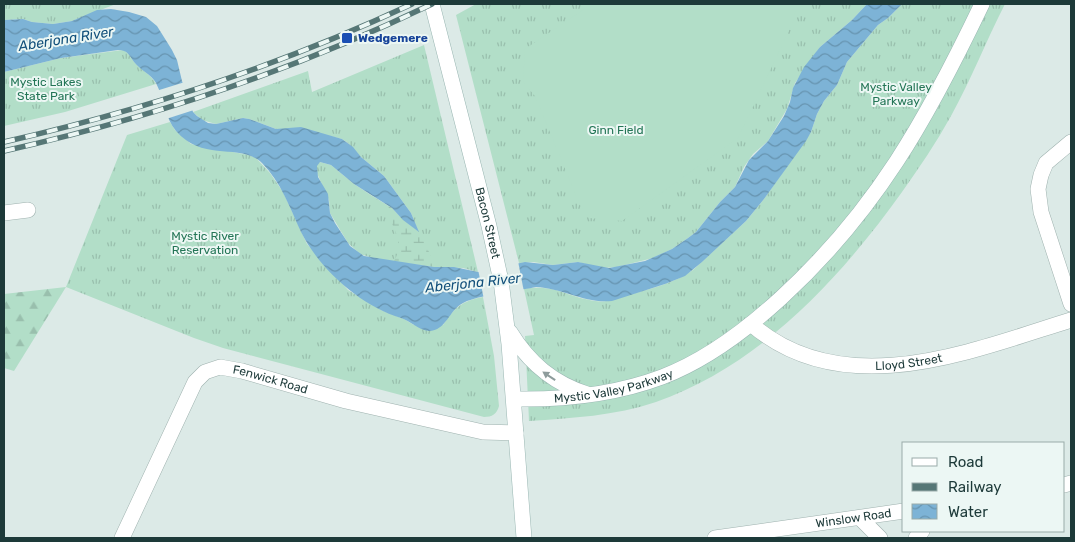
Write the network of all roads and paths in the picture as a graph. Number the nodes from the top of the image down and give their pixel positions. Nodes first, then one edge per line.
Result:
1 (432, 4) edge
2 (982, 4) edge
3 (1071, 142) edge
4 (28, 210) dead end
5 (4, 213) edge
6 (1071, 304) edge
7 (1071, 320) edge
8 (751, 324) junction
9 (508, 329) junction
10 (594, 396) junction
11 (514, 399) junction
12 (516, 433) junction
13 (902, 511) edge
14 (860, 518) junction
15 (744, 536) edge
16 (122, 538) edge
17 (524, 538) edge
18 (715, 538) edge
19 (880, 538) edge

1 - 9 main road, Bacon Street
2 - 8 main road, Mystic Valley Parkway
3 - 6 main road
4 - 5 main road
7 - 8 main road, Lloyd Street
8 - 10 main road, Mystic Valley Parkway
10 -> 9 main road
9 - 11 main road, Bacon Street
10 - 11 main road, Mystic Valley Parkway
11 - 12 main road, Bacon Street
12 - 16 main road, Fenwick Road
12 - 17 main road, Bacon Street
13 - 14 main road, Winslow Road
14 - 15 main road, Winslow Road
14 - 19 main road
15 - 18 main road, Winslow Road

